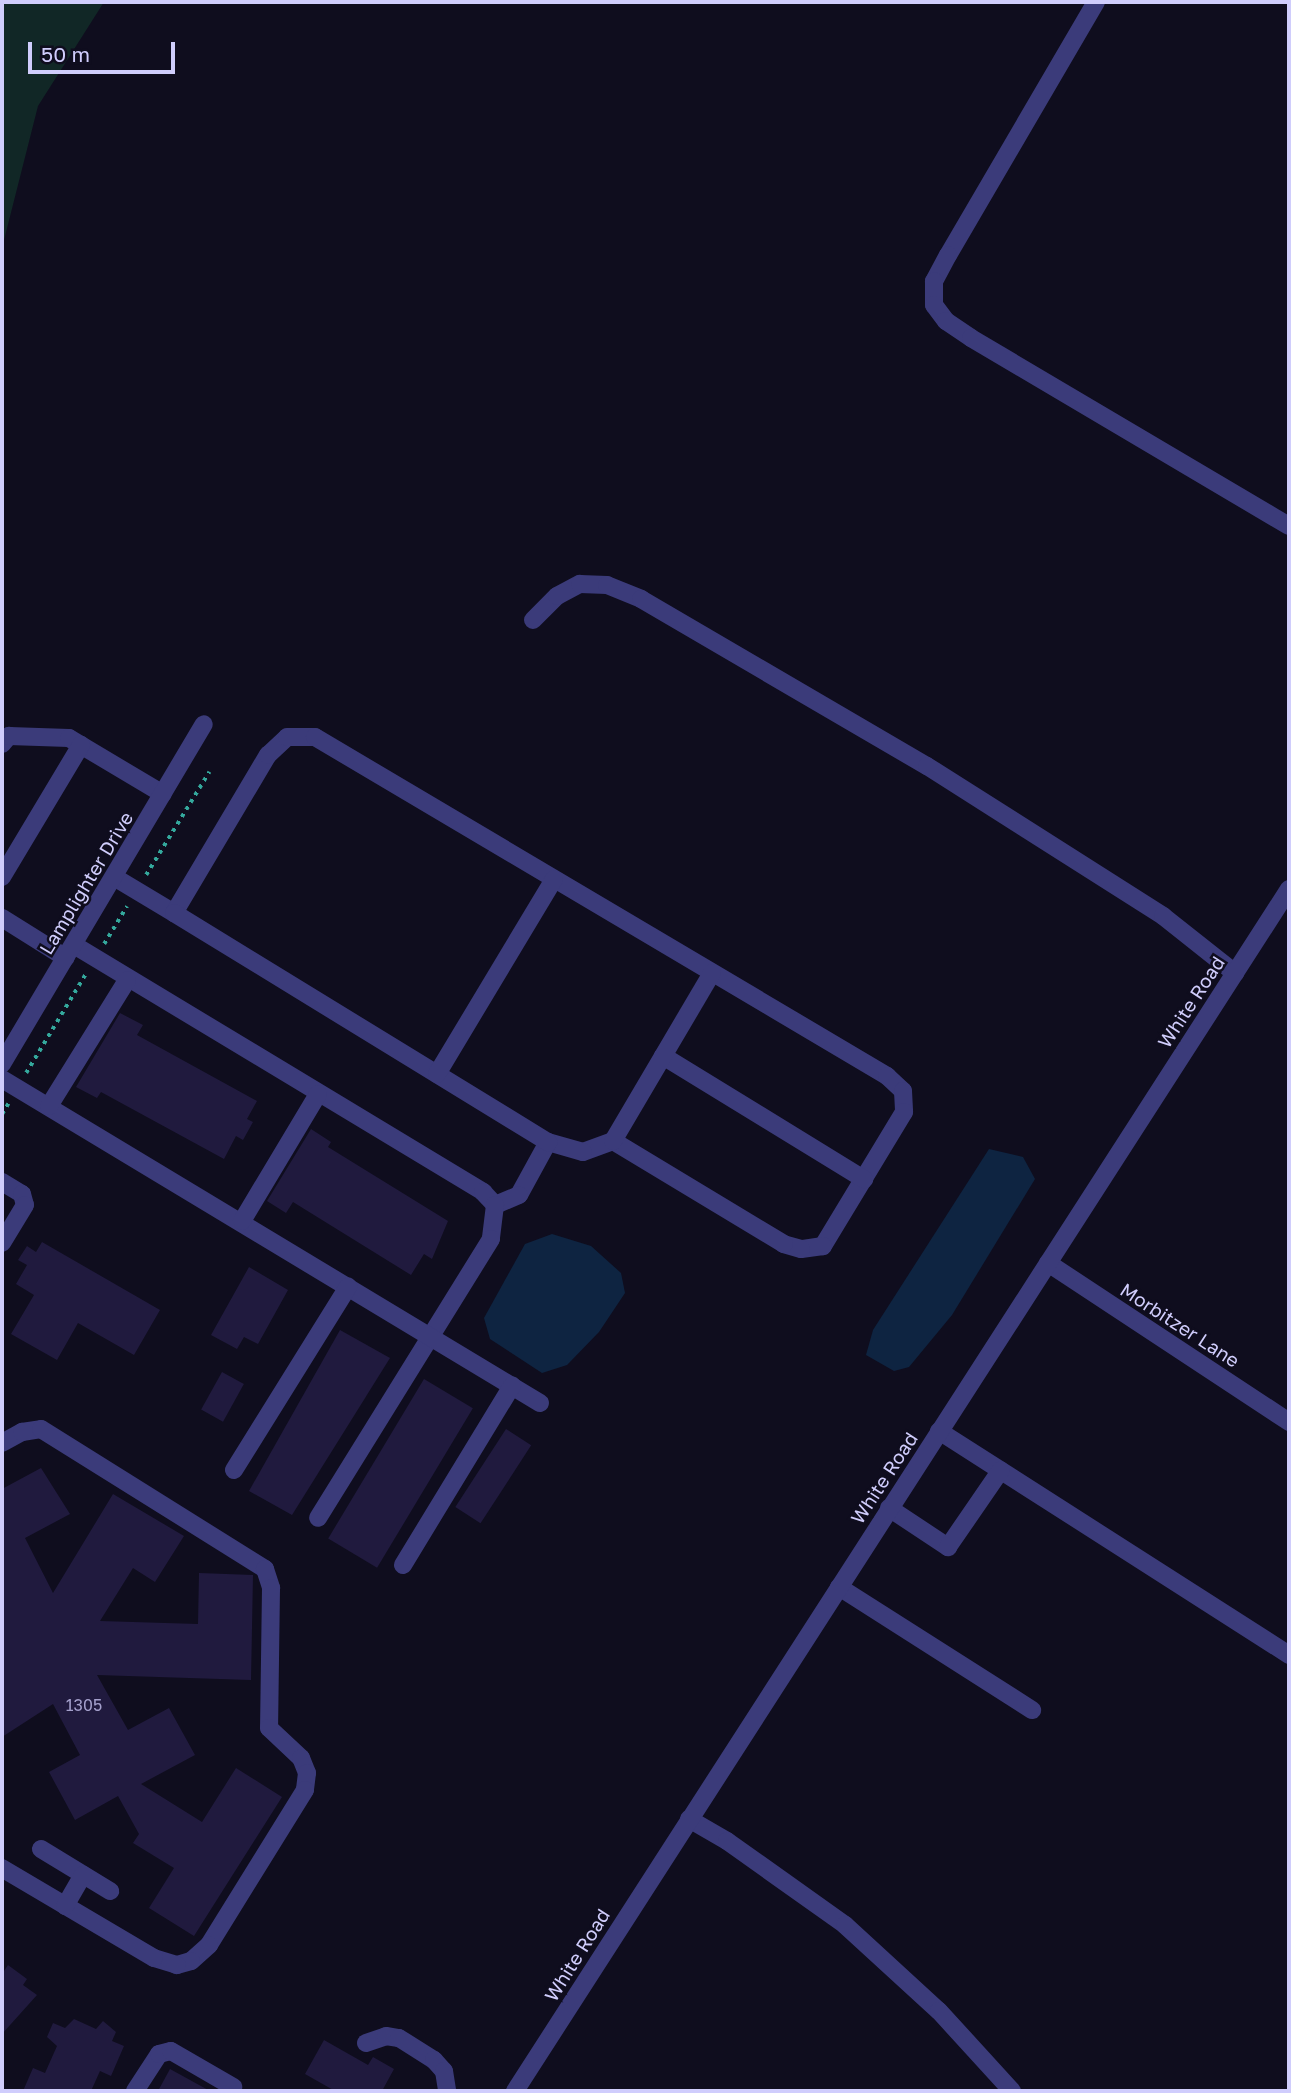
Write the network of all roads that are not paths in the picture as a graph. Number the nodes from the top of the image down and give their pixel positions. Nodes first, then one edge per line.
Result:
1 (1096, 2) edge
2 (1289, 526) edge
3 (533, 620) dead end
4 (204, 724) dead end
5 (4, 738) edge
6 (81, 745) junction
7 (163, 794) junction
8 (8, 853) edge
9 (2, 877) edge
10 (114, 877) junction
11 (554, 879) junction
12 (1289, 889) edge
13 (174, 913) junction
14 (2, 918) edge
15 (70, 952) junction
16 (712, 972) junction
17 (1235, 973) junction
18 (127, 980) junction
19 (663, 1056) junction
20 (2, 1064) edge
21 (437, 1074) junction
22 (2, 1079) edge
23 (318, 1094) junction
24 (49, 1106) junction
25 (613, 1141) junction
26 (548, 1142) junction
27 (863, 1179) junction
28 (2, 1182) edge
29 (495, 1205) junction
30 (242, 1221) junction
31 (2, 1243) edge
32 (1048, 1263) junction
33 (348, 1287) junction
34 (430, 1337) junction
35 (512, 1386) junction
36 (540, 1404) dead end
37 (1289, 1422) edge
38 (939, 1431) junction
39 (2, 1443) edge
40 (234, 1470) dead end
41 (1001, 1470) junction
42 (889, 1508) junction
43 (318, 1518) dead end
44 (403, 1565) dead end
45 (839, 1587) junction
46 (1289, 1655) edge
47 (1032, 1710) dead end
48 (689, 1819) junction
49 (41, 1849) dead end
50 (2, 1868) edge
51 (83, 1875) junction
52 (110, 1891) dead end
53 (65, 1906) junction
54 (366, 2043) dead end
55 (233, 2087) dead end
56 (135, 2091) edge
57 (447, 2091) edge
58 (515, 2091) edge
59 (1012, 2091) edge

1 - 2 street
3 - 17 street
4 - 7 street, Lamplighter Drive
5 - 6 street
6 - 7 street
6 - 8 street
7 - 10 street, Lamplighter Drive
8 - 9 street
10 - 13 street
10 - 15 street, Lamplighter Drive
11 - 13 street
11 - 16 street
11 - 21 street
12 - 17 street, White Road
13 - 21 street
14 - 15 street
15 - 18 street
15 - 20 street, Lamplighter Drive
16 - 19 street
16 - 27 street
17 - 32 street, White Road
18 - 23 street
18 - 24 street
19 - 25 street
19 - 27 street
21 - 26 street
22 - 24 street
23 - 29 street
23 - 30 street
24 - 30 street
25 - 26 street
25 - 27 street
26 - 29 street
28 - 31 street
29 - 34 street
30 - 33 street
32 - 37 street, Morbitzer Lane
32 - 38 street, White Road
33 - 34 street
33 - 40 street
34 - 35 street
34 - 43 street
35 - 36 street
35 - 44 street
38 - 41 street
38 - 42 street, White Road
39 - 53 street
41 - 42 street
41 - 46 street
42 - 45 street, White Road
45 - 47 street
45 - 48 street, White Road
48 - 58 street, White Road
48 - 59 street
49 - 51 street
50 - 53 street
51 - 52 street
51 - 53 street
54 - 57 street
55 - 56 street

